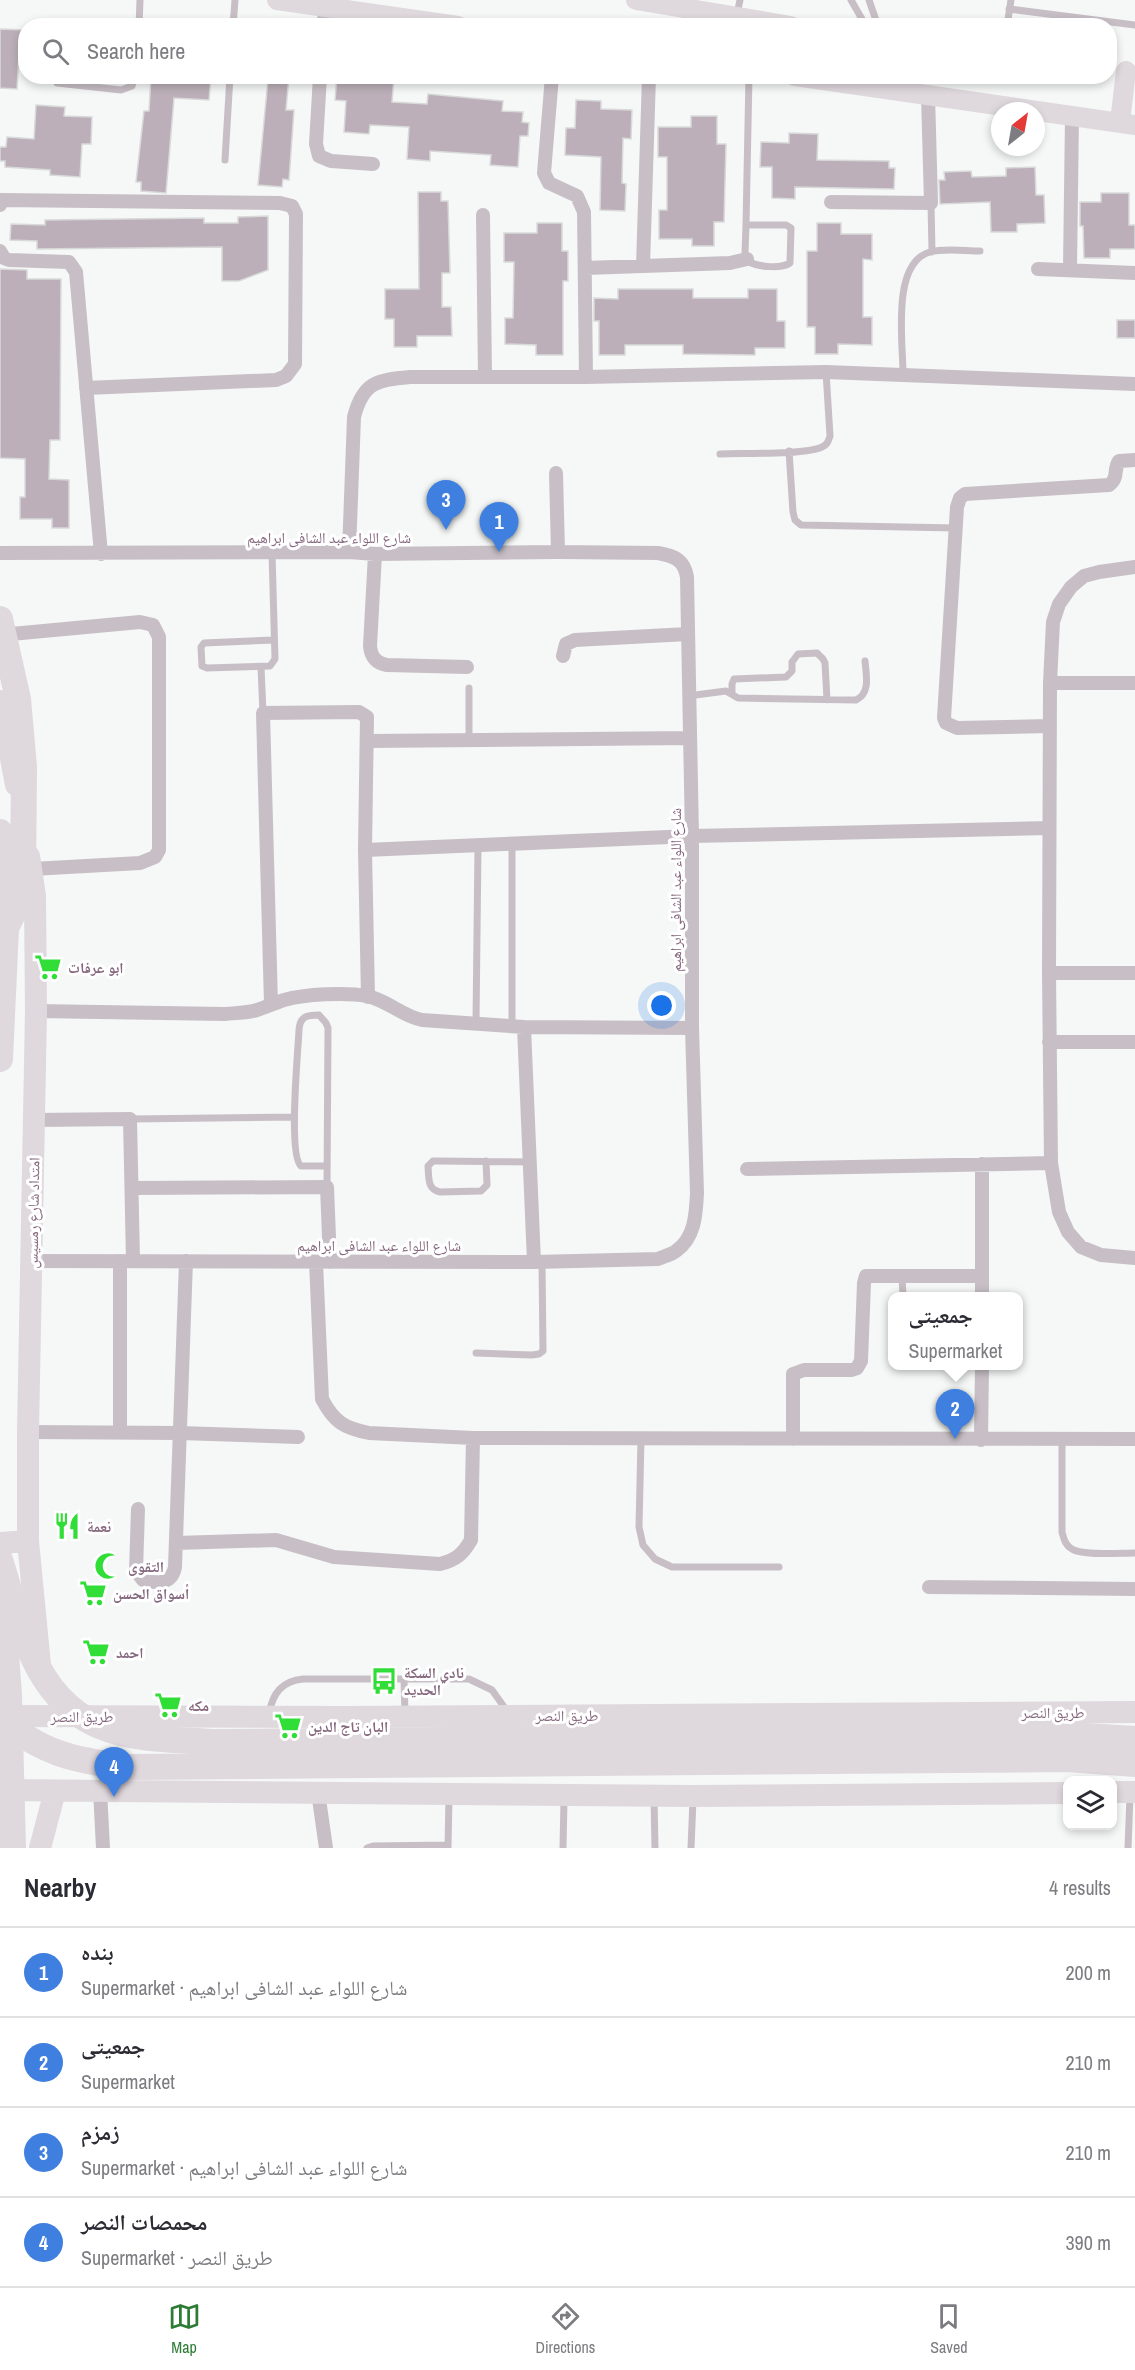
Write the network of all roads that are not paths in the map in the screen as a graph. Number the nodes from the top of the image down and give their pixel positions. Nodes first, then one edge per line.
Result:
1 (140, 0) edge
2 (235, 0) edge
3 (277, 0) edge
4 (636, 0) edge
5 (851, 0) edge
6 (869, 0) edge
7 (1011, 0) edge
8 (738, 8) edge
9 (1010, 9) junction
10 (325, 16) edge
11 (139, 18) edge
12 (234, 18) edge
13 (352, 18) edge
14 (767, 18) edge
15 (861, 18) edge
16 (875, 18) edge
17 (1008, 18) edge
18 (1080, 18) edge
19 (1117, 23) edge
20 (1135, 25) edge
21 (1123, 71) edge
22 (66, 84) edge
23 (133, 84) edge
24 (230, 84) edge
25 (320, 84) edge
26 (551, 84) edge
27 (649, 84) edge
28 (749, 84) edge
29 (880, 84) edge
30 (928, 95) junction
31 (1072, 116) junction
32 (1127, 124) edge
33 (225, 160) dead end
34 (373, 164) dead end
35 (831, 202) dead end
36 (931, 203) junction
37 (0, 205) edge
38 (483, 215) dead end
39 (746, 225) junction
40 (0, 251) edge
41 (980, 251) dead end
42 (932, 252) junction
43 (747, 259) junction
44 (643, 266) junction
45 (585, 268) junction
46 (1038, 268) dead end
47 (1070, 269) junction
48 (1135, 273) edge
49 (826, 372) junction
50 (903, 374) junction
51 (485, 377) junction
52 (586, 377) junction
53 (1135, 384) edge
54 (86, 388) junction
55 (789, 451) junction
56 (720, 453) dead end
57 (1135, 460) edge
58 (556, 473) dead end
59 (956, 528) junction
60 (349, 552) junction
61 (558, 552) junction
62 (0, 553) edge
63 (272, 553) junction
64 (101, 554) junction
65 (375, 554) junction
66 (1135, 567) edge
67 (0, 619) edge
68 (688, 634) junction
69 (0, 635) edge
70 (274, 640) junction
71 (563, 656) dead end
72 (865, 661) dead end
73 (261, 667) junction
74 (467, 667) dead end
75 (1050, 683) junction
76 (1135, 684) edge
77 (469, 688) dead end
78 (732, 694) junction
79 (688, 696) junction
80 (826, 700) junction
81 (0, 701) edge
82 (264, 713) junction
83 (1050, 726) junction
84 (689, 738) junction
85 (469, 740) junction
86 (368, 741) junction
87 (1049, 828) junction
88 (0, 832) edge
89 (692, 836) junction
90 (512, 845) junction
91 (478, 846) junction
92 (365, 850) junction
93 (32, 869) junction
94 (6, 928) junction
95 (1049, 973) junction
96 (1135, 973) edge
97 (368, 996) junction
98 (271, 1005) junction
99 (36, 1011) junction
100 (476, 1023) junction
101 (518, 1026) junction
102 (692, 1028) junction
103 (1049, 1042) junction
104 (1135, 1042) edge
105 (0, 1059) edge
106 (294, 1116) junction
107 (130, 1119) junction
108 (35, 1120) junction
109 (486, 1161) junction
110 (530, 1162) junction
111 (1051, 1163) junction
112 (982, 1164) junction
113 (326, 1166) junction
114 (747, 1169) dead end
115 (327, 1187) junction
116 (133, 1188) junction
117 (1135, 1258) edge
118 (32, 1261) junction
119 (127, 1261) junction
120 (186, 1261) junction
121 (323, 1262) junction
122 (538, 1262) junction
123 (902, 1276) junction
124 (982, 1276) junction
125 (903, 1292) edge
126 (982, 1292) edge
127 (476, 1353) dead end
128 (982, 1370) edge
129 (28, 1432) junction
130 (120, 1432) junction
131 (180, 1433) junction
132 (298, 1437) dead end
133 (473, 1438) junction
134 (641, 1439) junction
135 (793, 1439) junction
136 (1135, 1439) edge
137 (981, 1440) junction
138 (1062, 1440) junction
139 (138, 1509) dead end
140 (28, 1541) junction
141 (0, 1543) edge
142 (176, 1543) junction
143 (1135, 1553) edge
144 (0, 1560) edge
145 (778, 1567) dead end
146 (0, 1576) edge
147 (928, 1587) dead end
148 (1135, 1589) edge
149 (404, 1680) junction
150 (1135, 1712) edge
151 (268, 1715) junction
152 (585, 1715) junction
153 (0, 1716) edge
154 (68, 1716) junction
155 (346, 1716) junction
156 (405, 1716) junction
157 (509, 1716) junction
158 (1135, 1739) edge
159 (1069, 1747) junction
160 (1135, 1764) edge
161 (0, 1790) edge
162 (100, 1790) junction
163 (55, 1791) junction
164 (318, 1792) junction
165 (349, 1792) junction
166 (1126, 1792) edge
167 (1063, 1793) edge
168 (449, 1794) junction
169 (564, 1795) junction
170 (590, 1795) junction
171 (654, 1795) junction
172 (693, 1796) junction
173 (448, 1847) edge
174 (13, 1848) edge
175 (40, 1848) edge
176 (103, 1848) edge
177 (326, 1848) edge
178 (367, 1848) edge
179 (563, 1848) edge
180 (655, 1848) edge
181 (691, 1848) edge
182 (1128, 1848) edge

1 - 11 lane
2 - 12 lane
3 - 10 main road
4 - 8 main road
5 - 15 lane
6 - 16 lane
7 - 9 lane
8 - 14 main road
9 - 17 lane
9 - 18 lane
10 - 13 main road
19 - 20 lane
21 - 32 main road
22 - 23 lane
24 - 33 lane
25 - 34 street
26 - 45 street
27 - 44 street
28 - 39 lane
29 - 30 main road
30 - 31 main road
30 - 36 street
31 - 32 main road
31 - 47 street
35 - 36 street
36 - 42 lane
37 - 54 street
38 - 51 street
39 - 43 lane
39 - 43 lane
40 - 54 street
41 - 42 lane
42 - 50 lane
43 - 44 street
44 - 45 street
45 - 52 street
46 - 47 street
47 - 48 street
49 - 50 street
49 - 52 street
49 - 55 lane
50 - 53 street
51 - 52 street
51 - 60 street
54 - 64 street
55 - 56 lane
55 - 59 lane
57 - 59 street
58 - 61 street
59 - 83 street
60 - 63 street, شارع اللواء عبد الشافى ابراهيم
60 - 65 street, شارع اللواء عبد الشافى ابراهيم
61 - 65 street, شارع اللواء عبد الشافى ابراهيم
61 - 68 street, شارع اللواء عبد الشافى ابراهيم
62 - 64 street, شارع اللواء عبد الشافى ابراهيم
63 - 64 street, شارع اللواء عبد الشافى ابراهيم
63 - 70 lane
65 - 74 street
66 - 75 street
67 - 94 highway
68 - 71 street
68 - 79 street, شارع اللواء عبد الشافى ابراهيم
69 - 93 street
70 - 73 lane
70 - 73 lane
72 - 80 lane
73 - 82 lane
75 - 76 street
75 - 83 street
77 - 85 lane
78 - 79 lane
78 - 80 lane
78 - 80 lane
79 - 84 street, شارع اللواء عبد الشافى ابراهيم
81 - 93 main road, امتداد شارع رمسيس
82 - 86 street
82 - 98 street
83 - 87 street
84 - 85 street
84 - 89 street, شارع اللواء عبد الشافى ابراهيم
85 - 86 street
86 - 92 street
87 - 89 street
87 - 95 street
88 - 94 highway
89 - 90 street
89 - 102 street, شارع اللواء عبد الشافى ابراهيم
90 - 91 street
90 - 101 lane
91 - 92 street
91 - 100 lane
92 - 97 street
93 - 99 main road, امتداد شارع رمسيس
94 - 105 highway
95 - 96 street
95 - 103 street
97 - 98 street
97 - 100 street
98 - 99 street
99 - 108 main road, امتداد شارع رمسيس
100 - 101 street
101 - 102 street
101 - 110 street
102 - 122 street, شارع اللواء عبد الشافى ابراهيم
103 - 104 street
103 - 111 street
106 - 107 lane
106 - 113 lane
106 - 113 lane
107 - 108 street
107 - 116 street
108 - 118 main road, امتداد شارع رمسيس
109 - 109 lane
109 - 110 lane
110 - 122 street
111 - 112 street
111 - 117 street
112 - 114 street
112 - 124 street
113 - 115 lane
115 - 116 street
115 - 121 street
116 - 119 street
118 - 119 street, شارع اللواء عبد الشافى ابراهيم
118 - 129 main road, امتداد شارع رمسيس
119 - 120 street, شارع اللواء عبد الشافى ابراهيم
119 - 130 street
120 - 121 street, شارع اللواء عبد الشافى ابراهيم
120 - 131 street
121 - 122 street, شارع اللواء عبد الشافى ابراهيم
121 - 133 street
122 - 127 lane
123 - 124 street
123 - 125 lane
123 - 135 street
124 - 126 street
128 - 137 street
129 - 130 street
129 - 140 main road, امتداد شارع رمسيس
130 - 131 street
131 - 132 street
131 - 142 street
133 - 134 street
133 - 142 street
134 - 135 street
134 - 145 lane
135 - 137 street
136 - 138 street
137 - 138 street
138 - 143 lane
139 - 142 street
140 - 141 main road
140 - 154 main road, امتداد شارع رمسيس
144 - 159 highway
146 - 174 highway
147 - 148 street
149 - 151 lane
149 - 156 lane
149 - 157 lane
150 - 152 main road, طريق النصر
151 - 154 main road, طريق النصر
151 - 155 main road, طريق النصر
152 - 157 main road, طريق النصر
152 - 170 main road
153 - 154 main road, طريق النصر
153 - 159 highway
155 - 156 main road, طريق النصر
155 - 165 main road
156 - 157 main road, طريق النصر
158 - 159 highway
159 - 160 highway
161 - 163 main road
162 - 163 main road
162 - 164 main road
162 - 176 street
163 - 175 main road
164 - 165 main road
164 - 177 street
165 - 168 main road
166 - 182 lane
167 - 172 main road
168 - 169 main road
168 - 173 lane
169 - 170 main road
169 - 179 lane
170 - 171 main road
171 - 172 main road
171 - 180 lane
172 - 181 lane
173 - 178 lane

